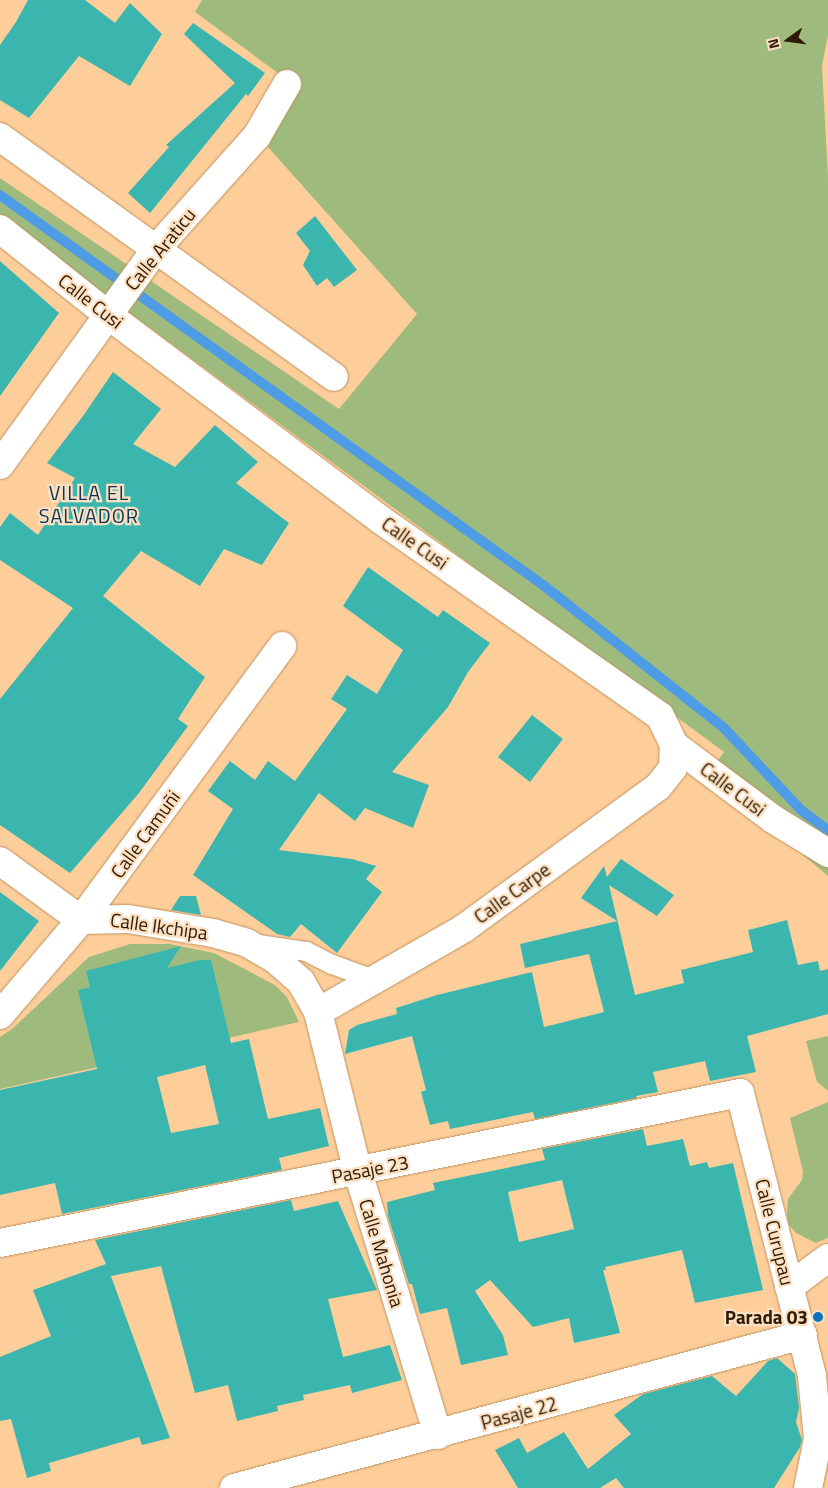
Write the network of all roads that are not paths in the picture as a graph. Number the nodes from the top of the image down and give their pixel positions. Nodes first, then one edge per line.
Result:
1 (287, 84) dead end
2 (0, 137) edge
3 (0, 229) edge
4 (155, 250) junction
5 (108, 315) junction
6 (334, 377) dead end
7 (0, 465) edge
8 (282, 646) dead end
9 (674, 745) junction
10 (828, 854) edge
11 (0, 861) edge
12 (81, 920) junction
13 (247, 943) junction
14 (376, 980) junction
15 (318, 1012) junction
16 (0, 1015) edge
17 (740, 1093) joint
18 (358, 1172) junction
19 (0, 1243) edge
20 (828, 1258) edge
21 (789, 1287) junction
22 (803, 1336) junction
23 (438, 1435) junction
24 (305, 1470) junction
25 (234, 1488) edge
26 (268, 1488) edge
27 (808, 1488) edge

1 - 4 street, Calle Araticu
2 - 4 street
3 - 5 street, Calle Cusi
4 - 5 street, Calle Araticu
4 - 6 street
5 - 7 street, Calle Araticu
5 - 9 street, Calle Cusi
8 - 12 street, Calle Camuñi
9 - 10 street, Calle Cusi
9 - 14 street, Calle Carpe
11 - 12 street
12 - 13 street, Calle Ikchipa
12 - 16 street, Calle Camuñi
13 - 14 lane, Calle Ikchipa
13 - 15 street, Calle Ikchipa
14 - 15 street, Calle Carpe
15 - 18 street, Calle Mahonia
17 - 18 street, Pasaje 23
17 - 21 street, Calle Curupau
18 - 19 street, Pasaje 23
18 - 23 street, Calle Mahonia
20 - 21 street
21 - 22 street, Calle Curupau
22 - 23 street, Pasaje 22
22 - 27 street, Calle Curupau
23 - 24 street, Pasaje 22
24 - 25 street, Pasaje 22
24 - 26 street

